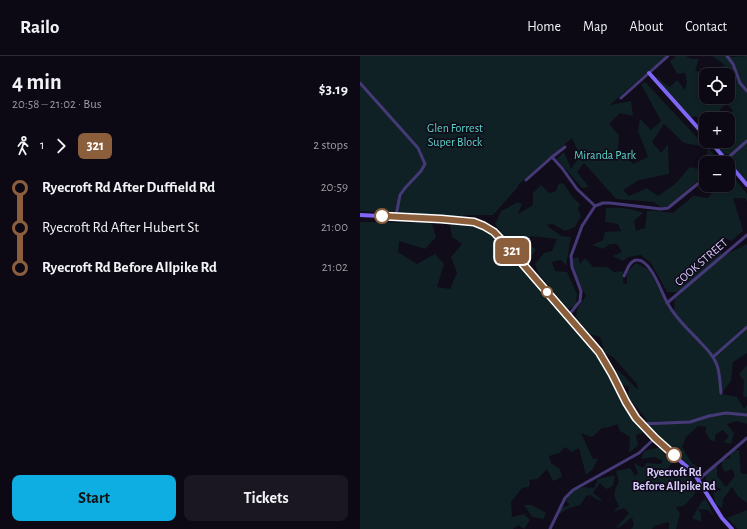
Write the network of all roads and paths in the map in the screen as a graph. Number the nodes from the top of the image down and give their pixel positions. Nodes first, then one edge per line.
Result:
1 (668, 56) edge
2 (727, 56) edge
3 (649, 73) junction
4 (360, 84) edge
5 (747, 91) edge
6 (620, 98) dead end
7 (699, 129) edge
8 (747, 141) edge
9 (565, 147) dead end
10 (716, 148) edge
11 (723, 156) edge
12 (730, 156) edge
13 (552, 157) junction
14 (735, 170) edge
15 (526, 180) dead end
16 (699, 182) edge
17 (747, 185) edge
18 (595, 206) junction
19 (360, 214) edge
20 (396, 216) junction
21 (747, 235) edge
22 (624, 276) dead end
23 (667, 303) junction
24 (568, 316) junction
25 (747, 327) edge
26 (713, 357) junction
27 (721, 393) dead end
28 (747, 416) edge
29 (641, 424) junction
30 (655, 438) junction
31 (747, 438) edge
32 (698, 480) junction
33 (550, 529) edge
34 (732, 529) edge

1 - 3 street
2 - 5 street
3 - 6 street
3 - 7 street
4 - 20 street
8 - 12 street
9 - 13 street
10 - 11 street
13 - 15 street
13 - 18 street
14 - 17 street
16 - 18 street
18 - 24 street
19 - 20 street
20 - 24 street
21 - 23 street, COOK STREET
22 - 23 street
23 - 26 street
24 - 29 street
25 - 26 street
26 - 27 street
28 - 29 street
29 - 30 street
30 - 32 street
30 - 33 street
31 - 32 street
32 - 34 street

